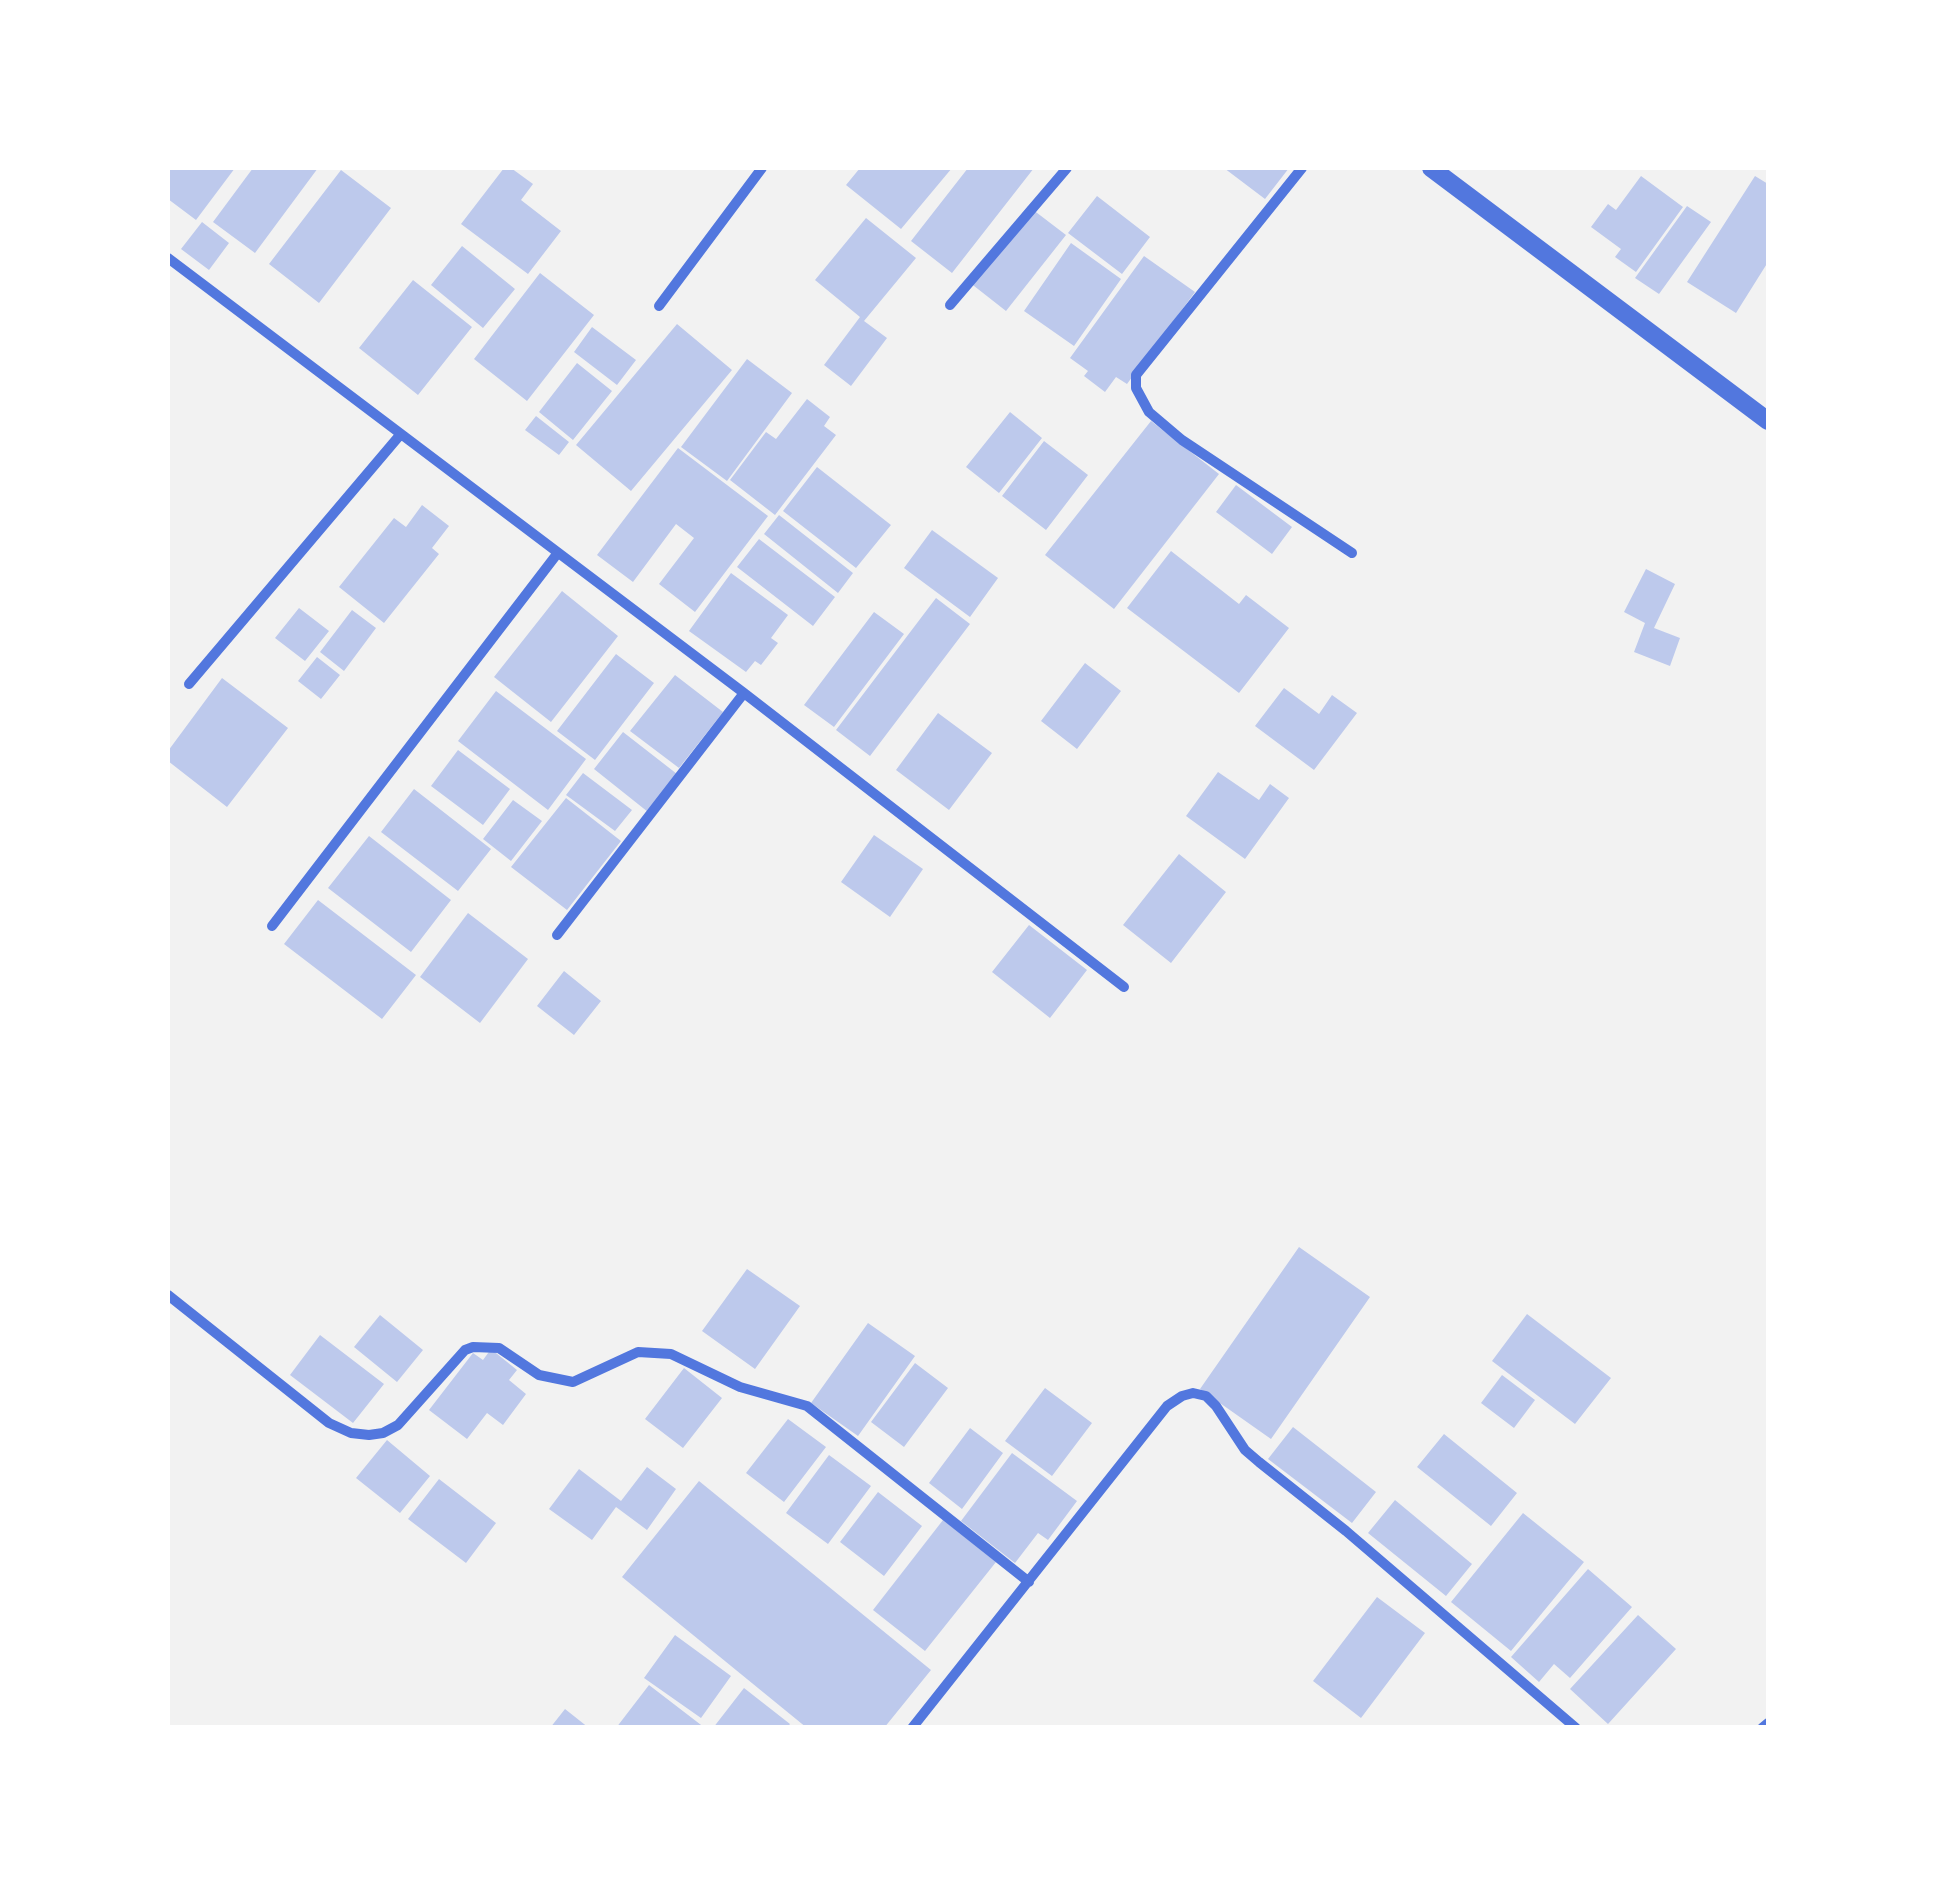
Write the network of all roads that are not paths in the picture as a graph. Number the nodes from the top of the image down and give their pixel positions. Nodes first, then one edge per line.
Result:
1 (762, 168) edge
2 (1067, 168) edge
3 (1302, 168) edge
4 (1431, 168) edge
5 (168, 258) edge
6 (950, 305) dead end
7 (659, 306) dead end
8 (1768, 421) edge
9 (400, 435) junction
10 (1352, 553) dead end
11 (557, 554) junction
12 (189, 684) dead end
13 (744, 694) junction
14 (272, 926) dead end
15 (556, 936) dead end
16 (1124, 987) dead end
17 (168, 1296) edge
18 (1029, 1582) junction
19 (1768, 1723) edge
20 (912, 1728) edge
21 (1576, 1728) edge
22 (1762, 1728) edge

1 - 7 street
2 - 6 street
3 - 10 street
4 - 8 street
5 - 9 street
9 - 11 street
9 - 12 street
11 - 13 street
11 - 14 street
13 - 15 street
13 - 16 street
17 - 18 street
18 - 20 street
18 - 21 street
19 - 22 street

